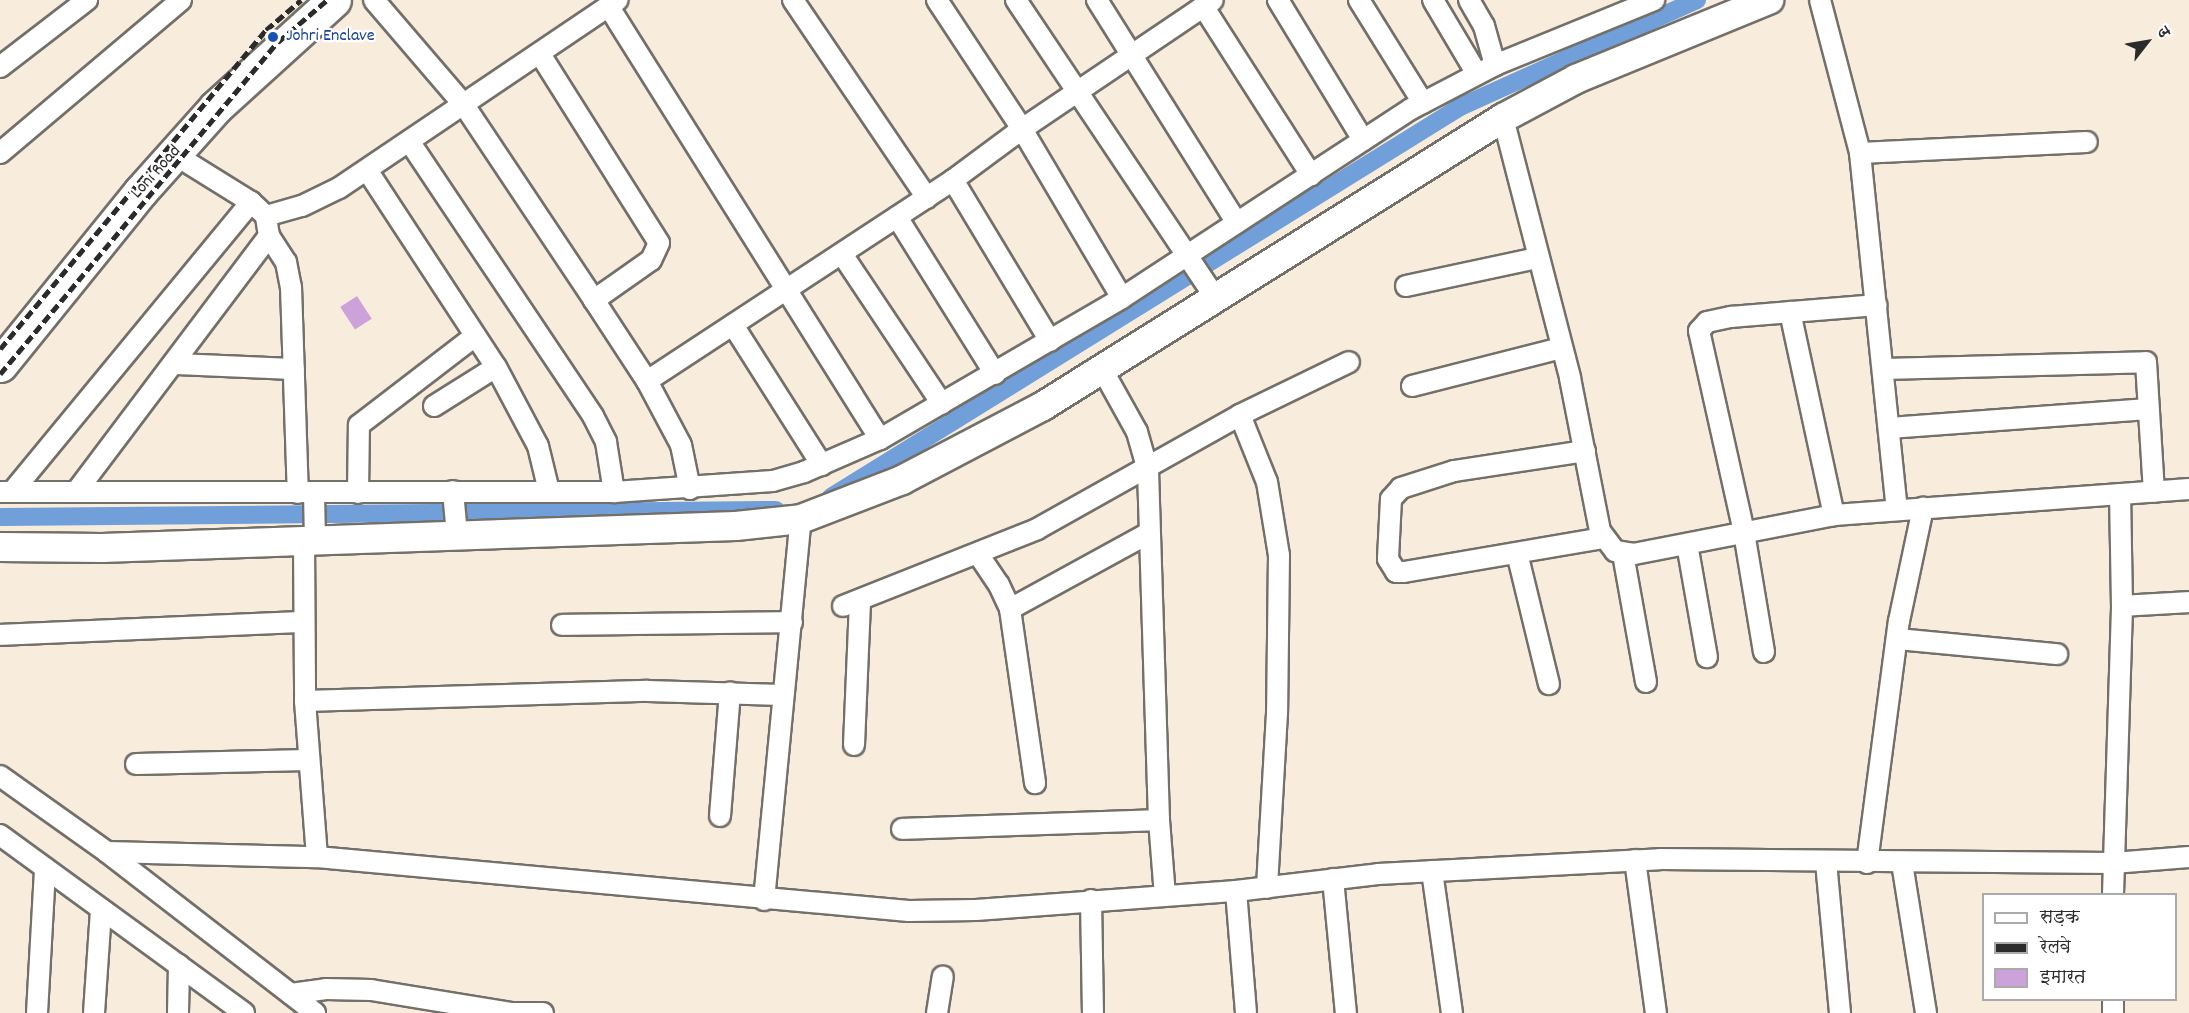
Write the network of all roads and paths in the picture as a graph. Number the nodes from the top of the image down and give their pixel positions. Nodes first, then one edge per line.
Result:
1 (87, 0) edge
2 (307, 0) edge
3 (334, 0) edge
4 (374, 0) edge
5 (793, 0) edge
6 (937, 0) edge
7 (1016, 0) edge
8 (1097, 0) edge
9 (1278, 0) edge
10 (1359, 0) edge
11 (1433, 0) edge
12 (1469, 0) edge
13 (1654, 0) edge
14 (1769, 0) edge
15 (1820, 0) edge
16 (173, 2) edge
17 (614, 3) edge
18 (1208, 3) edge
19 (1616, 7) edge
20 (1132, 53) junction
21 (540, 54) junction
22 (0, 68) edge
23 (1486, 69) junction
24 (1076, 92) junction
25 (1423, 102) junction
26 (464, 105) junction
27 (1503, 118) junction
28 (1022, 129) junction
29 (8, 136) edge
30 (1363, 140) junction
31 (409, 141) junction
32 (2088, 142) dead end
33 (0, 153) edge
34 (1860, 153) junction
35 (174, 154) junction
36 (367, 170) junction
37 (1311, 175) junction
38 (953, 180) junction
39 (927, 198) junction
40 (251, 202) junction
41 (266, 216) junction
42 (897, 217) junction
43 (1237, 223) junction
44 (269, 236) junction
45 (842, 254) junction
46 (1538, 258) junction
47 (1189, 264) junction
48 (1406, 286) dead end
49 (788, 289) junction
50 (1211, 293) junction
51 (1122, 298) junction
52 (594, 300) junction
53 (1877, 305) junction
54 (1790, 312) junction
55 (733, 325) junction
56 (475, 336) junction
57 (1050, 341) junction
58 (3, 347) edge
59 (1561, 348) junction
60 (1348, 362) dead end
61 (175, 364) junction
62 (496, 368) junction
63 (294, 369) junction
64 (1102, 369) junction
65 (1884, 369) junction
66 (995, 374) junction
67 (647, 381) junction
68 (1412, 386) dead end
69 (942, 404) junction
70 (434, 406) dead end
71 (2148, 409) junction
72 (1240, 415) junction
73 (1889, 428) junction
74 (880, 439) junction
75 (1585, 451) junction
76 (822, 465) junction
77 (1148, 470) junction
78 (690, 489) junction
79 (2189, 489) edge
80 (549, 491) junction
81 (6, 492) edge
82 (76, 492) junction
83 (614, 492) junction
84 (2154, 492) junction
85 (358, 493) junction
86 (2120, 494) junction
87 (1923, 508) junction
88 (1897, 510) junction
89 (455, 512) junction
90 (1834, 515) junction
91 (310, 516) junction
92 (801, 519) junction
93 (1744, 532) junction
94 (1149, 533) junction
95 (1602, 538) junction
96 (1687, 543) junction
97 (0, 547) edge
98 (1517, 553) junction
99 (978, 554) junction
100 (1623, 554) junction
101 (2189, 602) edge
102 (2122, 606) junction
103 (1010, 609) junction
104 (302, 622) junction
105 (792, 622) junction
106 (562, 625) dead end
107 (0, 635) edge
108 (1897, 639) junction
109 (1764, 652) dead end
110 (2057, 654) dead end
111 (1707, 657) dead end
112 (1646, 682) dead end
113 (1549, 684) dead end
114 (730, 692) junction
115 (783, 694) junction
116 (305, 701) junction
117 (854, 745) dead end
118 (308, 760) junction
119 (136, 764) dead end
120 (0, 776) edge
121 (1035, 783) dead end
122 (720, 816) dead end
123 (1159, 820) junction
124 (902, 828) dead end
125 (0, 835) edge
126 (107, 852) junction
127 (317, 856) junction
128 (2189, 857) edge
129 (1635, 860) junction
130 (1826, 862) junction
131 (1867, 863) junction
132 (1902, 863) junction
133 (2113, 863) junction
134 (45, 868) junction
135 (1432, 871) junction
136 (1333, 879) junction
137 (1267, 888) junction
138 (1236, 891) junction
139 (2113, 893) edge
140 (1165, 896) junction
141 (764, 900) junction
142 (1091, 900) junction
143 (101, 909) junction
144 (179, 965) junction
145 (943, 976) dead end
146 (291, 994) junction
147 (37, 1013) edge
148 (94, 1013) edge
149 (178, 1013) edge
150 (244, 1013) edge
151 (315, 1013) edge
152 (543, 1013) edge
153 (937, 1013) edge
154 (1093, 1013) edge
155 (1246, 1013) edge
156 (1347, 1013) edge
157 (1452, 1013) edge
158 (1656, 1013) edge
159 (1840, 1013) edge
160 (1926, 1013) edge

1 - 22 street
2 - 58 highway, Loni Road
3 - 35 highway, Loni Road
4 - 26 street
5 - 39 street
6 - 28 street
7 - 24 street
8 - 20 street
9 - 30 street
10 - 25 street
11 - 23 street
12 - 23 street
13 - 19 street
14 - 27 street
15 - 34 street
16 - 29 street
17 - 21 street
17 - 49 street
18 - 20 street
18 - 37 street
19 - 23 street
20 - 24 street
20 - 43 street
21 - 26 street
21 - 52 street
23 - 25 street
24 - 28 street
24 - 47 street
25 - 30 street
26 - 31 street
26 - 52 street
27 - 46 street
27 - 50 street
28 - 38 street
28 - 51 street
29 - 33 street
30 - 37 street
31 - 36 street
31 - 83 street
32 - 34 street
34 - 53 street
35 - 40 street
35 - 58 highway, Loni Road
36 - 41 street
36 - 56 street
37 - 43 street
38 - 39 street
38 - 57 street
39 - 42 street
40 - 41 street
40 - 81 street
41 - 44 street
42 - 45 street
42 - 66 street
43 - 47 street
44 - 61 street
44 - 63 street
45 - 49 street
45 - 69 street
46 - 48 street
46 - 59 street
47 - 50 street
47 - 51 street
49 - 55 street
49 - 74 street
50 - 64 street
51 - 57 street
52 - 67 street
53 - 54 street
53 - 65 street
54 - 90 street
54 - 93 street
55 - 67 street
55 - 76 street
56 - 62 street
56 - 85 street
57 - 66 street
59 - 68 street
59 - 75 street
60 - 72 street
61 - 63 street
61 - 82 street
62 - 70 street
62 - 80 street
63 - 91 street
64 - 77 street
64 - 92 street
65 - 71 street
65 - 73 street
66 - 69 street
67 - 78 street
69 - 74 street
71 - 73 street
71 - 84 street
72 - 77 street
72 - 137 street
73 - 88 street
74 - 76 street
75 - 95 street
75 - 98 street
76 - 78 street
77 - 94 street
77 - 99 street
78 - 83 street
79 - 84 street
80 - 83 street
80 - 89 street
81 - 82 street
82 - 91 street
84 - 86 street
85 - 89 street
85 - 91 street
86 - 87 street
86 - 102 street
87 - 88 street
87 - 108 street
88 - 90 street
89 - 91 street
89 - 92 street
90 - 93 street
91 - 97 street
91 - 104 street
92 - 105 street
93 - 96 street
93 - 109 street
94 - 103 street
94 - 123 street
95 - 98 street
95 - 100 street
96 - 100 street
96 - 111 street
98 - 113 street
99 - 103 street
99 - 117 street
100 - 112 street
101 - 102 street
102 - 133 street
103 - 121 street
104 - 107 street
104 - 116 street
105 - 106 street
105 - 115 street
108 - 110 street
108 - 131 street
114 - 115 street
114 - 116 street
114 - 122 street
115 - 141 street
116 - 118 street
118 - 119 street
118 - 127 street
120 - 126 street
123 - 124 street
123 - 140 street
125 - 134 street
126 - 127 street
126 - 146 street
127 - 141 street
128 - 133 street
129 - 130 street
129 - 135 street
129 - 158 street
130 - 131 street
130 - 159 street
131 - 132 street
132 - 133 street
132 - 160 street
133 - 139 street
134 - 143 street
134 - 147 street
135 - 136 street
135 - 157 street
136 - 137 street
136 - 156 street
137 - 138 street
138 - 140 street
138 - 155 street
140 - 142 street
141 - 142 street
142 - 154 street
143 - 144 street
143 - 148 street
144 - 149 street
144 - 150 street
145 - 153 street
146 - 151 street
146 - 152 street

